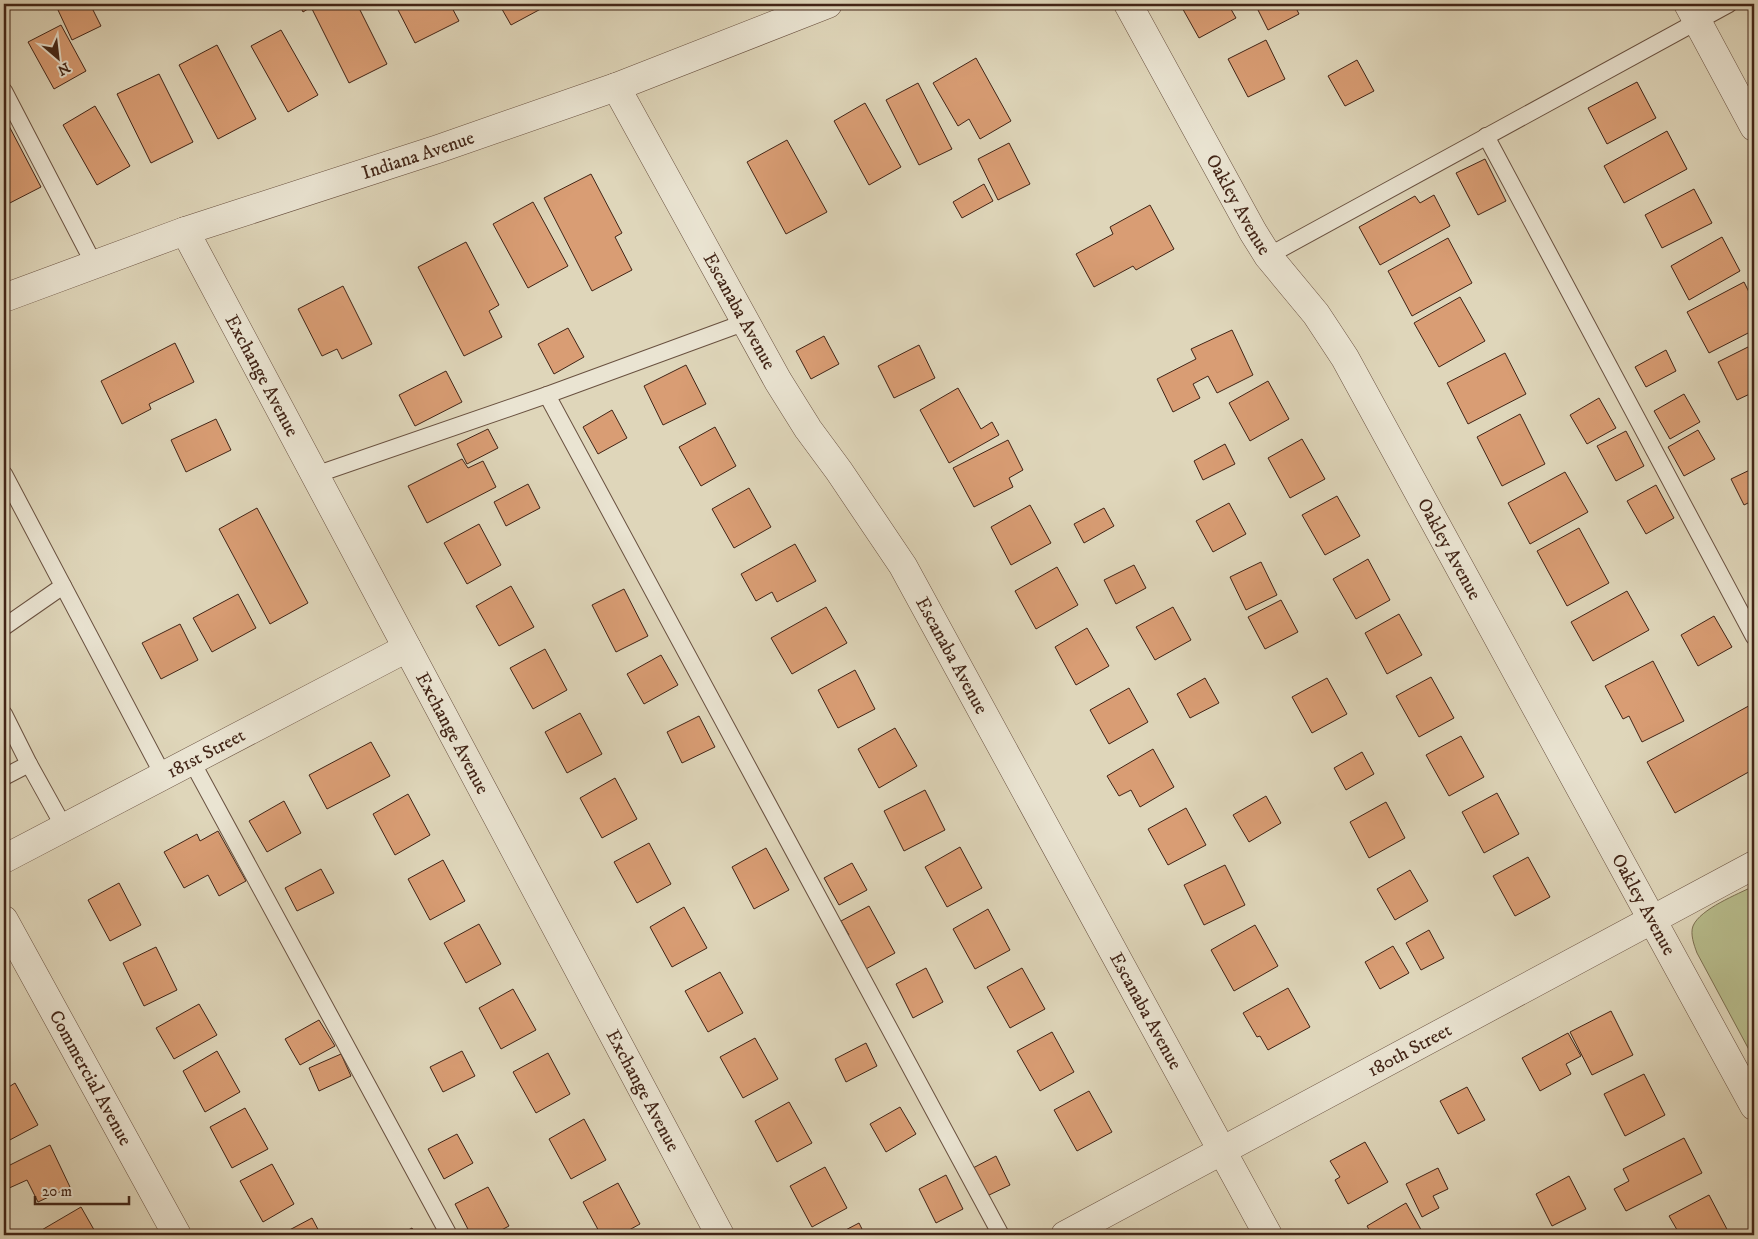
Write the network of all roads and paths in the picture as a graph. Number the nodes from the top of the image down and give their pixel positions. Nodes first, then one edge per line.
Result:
1 (828, 4) edge
2 (1128, 4) edge
3 (1729, 4) edge
4 (1693, 12) edge
5 (616, 87) junction
6 (4, 91) edge
7 (1754, 127) edge
8 (1486, 136) junction
9 (185, 231) junction
10 (1268, 256) junction
11 (94, 264) junction
12 (4, 298) edge
13 (746, 322) junction
14 (547, 395) junction
15 (315, 475) junction
16 (5, 478) edge
17 (63, 586) junction
18 (4, 627) edge
19 (1754, 637) edge
20 (407, 648) junction
21 (4, 714) edge
22 (191, 760) junction
23 (29, 764) junction
24 (163, 775) junction
25 (4, 777) edge
26 (64, 827) junction
27 (4, 859) edge
28 (1754, 865) edge
29 (1654, 919) junction
30 (4, 920) edge
31 (1754, 1106) edge
32 (1223, 1150) junction
33 (177, 1235) edge
34 (450, 1235) edge
35 (720, 1235) edge
36 (1001, 1235) edge
37 (1065, 1235) edge
38 (1268, 1235) edge

1 - 5 street, Indiana Avenue
2 - 10 street, Oakley Avenue
3 - 4 lane
4 - 7 street
4 - 8 lane
5 - 9 street, Indiana Avenue
5 - 13 street, Escanaba Avenue
6 - 11 lane
8 - 10 lane
8 - 19 lane
9 - 11 street, Indiana Avenue
9 - 15 street, Exchange Avenue
10 - 29 street, Oakley Avenue
11 - 12 street, Indiana Avenue
13 - 14 lane
13 - 32 street, Escanaba Avenue
14 - 15 lane
14 - 36 lane
15 - 20 street, Exchange Avenue
16 - 17 lane
17 - 18 lane
17 - 24 lane
20 - 22 street, 181st Street
20 - 35 street, Exchange Avenue
21 - 23 lane
22 - 24 street, 181st Street
22 - 34 lane
23 - 25 lane
23 - 26 lane
24 - 26 street, 181st Street
26 - 27 street, 181st Street
28 - 29 street, 180th Street
29 - 31 street, Oakley Avenue
29 - 32 street, 180th Street
30 - 33 street, Commercial Avenue
32 - 37 street, 180th Street
32 - 38 street, Escanaba Avenue

